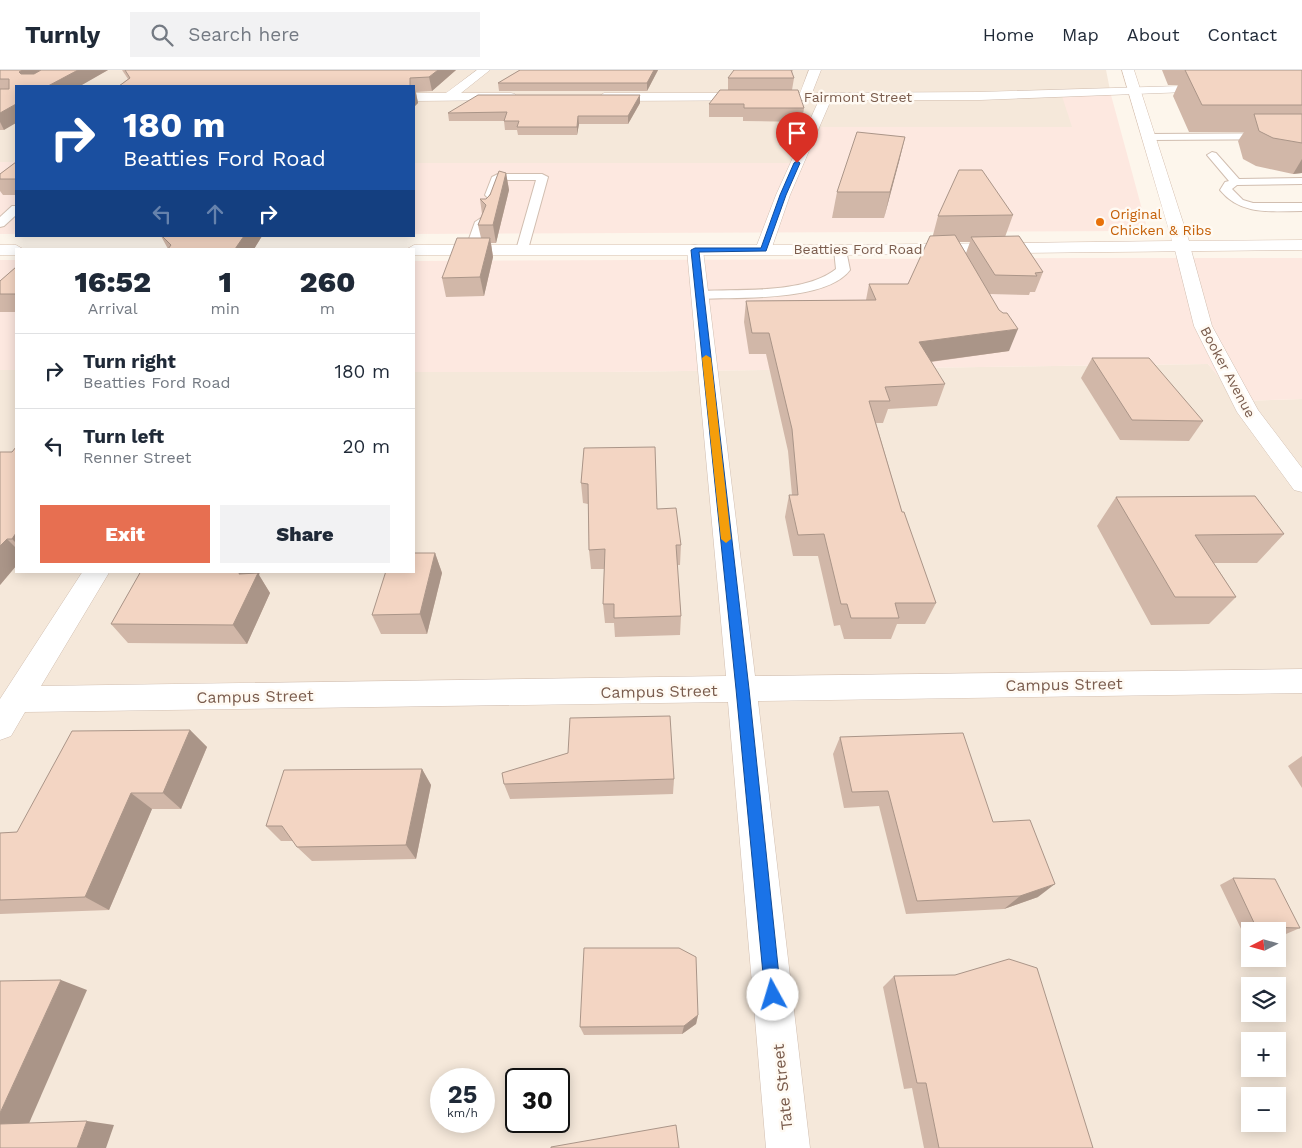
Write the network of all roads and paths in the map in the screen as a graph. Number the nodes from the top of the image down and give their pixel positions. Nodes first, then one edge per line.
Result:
1 (484, 70) edge
2 (815, 70) edge
3 (1128, 70) edge
4 (1229, 88) edge
5 (1135, 90) junction
6 (415, 97) edge
7 (449, 97) junction
8 (528, 97) edge
9 (587, 97) edge
10 (804, 97) junction
11 (826, 97) junction
12 (1302, 136) edge
13 (1150, 137) junction
14 (1212, 156) dead end
15 (1302, 181) edge
16 (1236, 182) junction
17 (488, 203) edge
18 (1302, 207) edge
19 (15, 209) edge
20 (481, 222) edge
21 (0, 223) edge
22 (1302, 245) edge
23 (1182, 246) junction
24 (0, 250) edge
25 (15, 250) edge
26 (415, 250) edge
27 (471, 250) junction
28 (522, 250) junction
29 (695, 250) junction
30 (764, 250) junction
31 (840, 250) junction
32 (700, 295) junction
33 (1302, 484) edge
34 (96, 573) edge
35 (1302, 681) edge
36 (742, 689) junction
37 (17, 699) junction
38 (0, 726) edge
39 (788, 1148) edge

1 - 7 street
2 - 10 street
3 - 5 street, Booker Avenue
4 - 5 street, Fairmont Street
5 - 11 street, Fairmont Street
5 - 13 street, Booker Avenue
6 - 7 street
7 - 8 street
9 - 10 street, Fairmont Street
10 - 11 street, Fairmont Street
11 - 30 street
12 - 13 lane
13 - 23 street, Booker Avenue
14 - 16 lane
15 - 16 lane
16 - 18 lane
17 - 28 lane
19 - 21 lane
20 - 27 lane
22 - 23 street, Beatties Ford Road
23 - 31 street, Beatties Ford Road
23 - 33 street, Booker Avenue
24 - 25 street
26 - 27 street, Beatties Ford Road
27 - 28 street, Beatties Ford Road
28 - 29 street, Beatties Ford Road
29 - 30 street, Beatties Ford Road
29 - 32 street, Tate Street
30 - 31 street, Beatties Ford Road
31 - 32 lane
32 - 36 street, Tate Street
34 - 37 street
35 - 36 street, Campus Street
36 - 37 street, Campus Street
36 - 39 street, Tate Street
37 - 38 street

